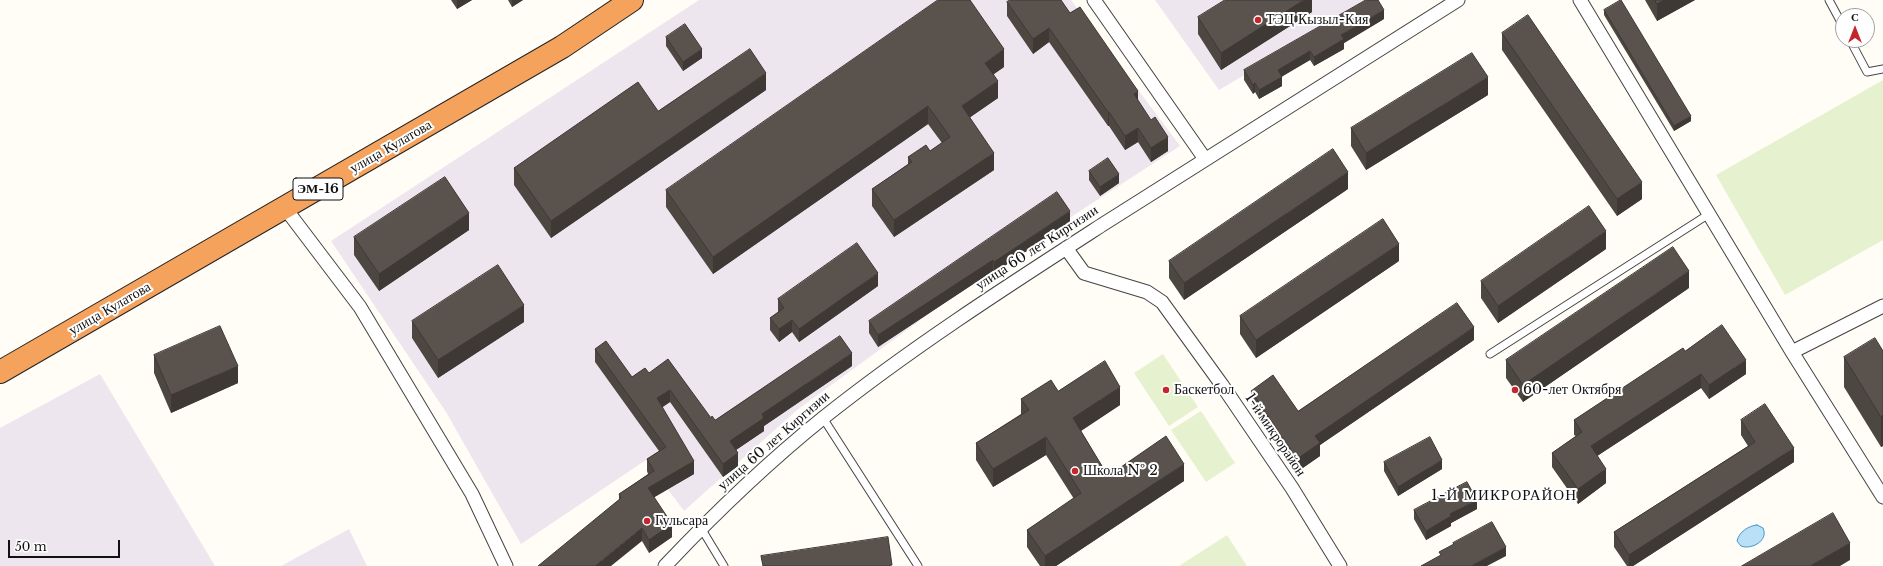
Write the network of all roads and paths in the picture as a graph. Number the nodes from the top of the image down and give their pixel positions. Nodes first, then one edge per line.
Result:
1 (632, 0) edge
2 (1094, 0) edge
3 (1458, 0) edge
4 (1580, 0) edge
5 (1829, 0) edge
6 (1835, 11) edge
7 (1854, 48) edge
8 (1883, 69) edge
9 (1205, 159) junction
10 (285, 208) junction
11 (1709, 214) junction
12 (1066, 248) junction
13 (1883, 306) edge
14 (1792, 352) junction
15 (1490, 354) dead end
16 (0, 372) edge
17 (823, 418) junction
18 (1883, 497) edge
19 (701, 528) junction
20 (506, 566) edge
21 (665, 566) edge
22 (724, 566) edge
23 (918, 566) edge
24 (1340, 566) edge

1 - 10 highway, улица Кулатова / ЭМ-16
2 - 9 street
3 - 9 street, улица 60 лет Киргизии
4 - 11 street
5 - 6 lane
7 - 8 lane
9 - 12 street, улица 60 лет Киргизии
10 - 16 highway, улица Кулатова / ЭМ-16
10 - 20 street
11 - 14 street
11 - 15 lane
12 - 17 street, улица 60 лет Киргизии
12 - 24 street, 1-й микрорайон
13 - 14 street
14 - 18 street
17 - 19 street, улица 60 лет Киргизии
17 - 23 lane
19 - 21 street, улица 60 лет Киргизии
19 - 22 lane

